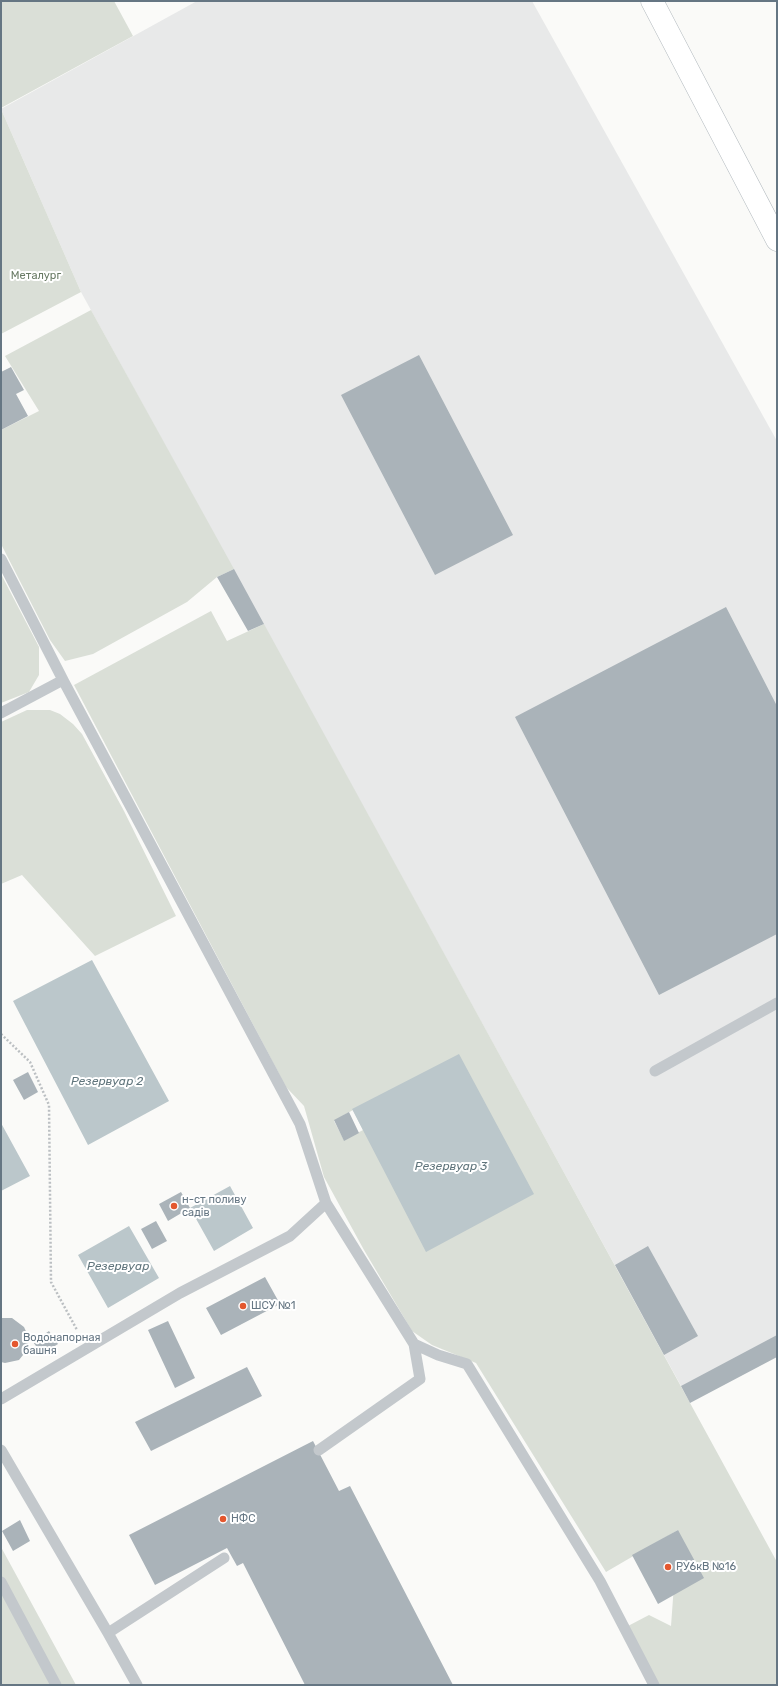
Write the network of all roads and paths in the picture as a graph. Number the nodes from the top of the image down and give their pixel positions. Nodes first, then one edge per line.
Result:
1 (652, 1) edge
2 (777, 240) edge
3 (1, 558) edge
4 (63, 680) junction
5 (1, 713) edge
6 (777, 1003) edge
7 (1, 1034) edge
8 (655, 1071) dead end
9 (326, 1203) junction
10 (414, 1344) junction
11 (86, 1348) junction
12 (1, 1399) edge
13 (1, 1450) edge
14 (319, 1450) dead end
15 (224, 1558) dead end
16 (1, 1582) edge
17 (108, 1633) junction
18 (56, 1685) edge
19 (137, 1685) edge
20 (654, 1685) edge

1 - 2 main road
3 - 4 lane
4 - 5 lane
4 - 9 lane
6 - 8 lane
7 - 11 path
9 - 10 lane
9 - 11 lane
10 - 14 lane
10 - 20 lane
11 - 12 lane
13 - 17 lane
15 - 17 lane
16 - 18 lane
17 - 19 lane

